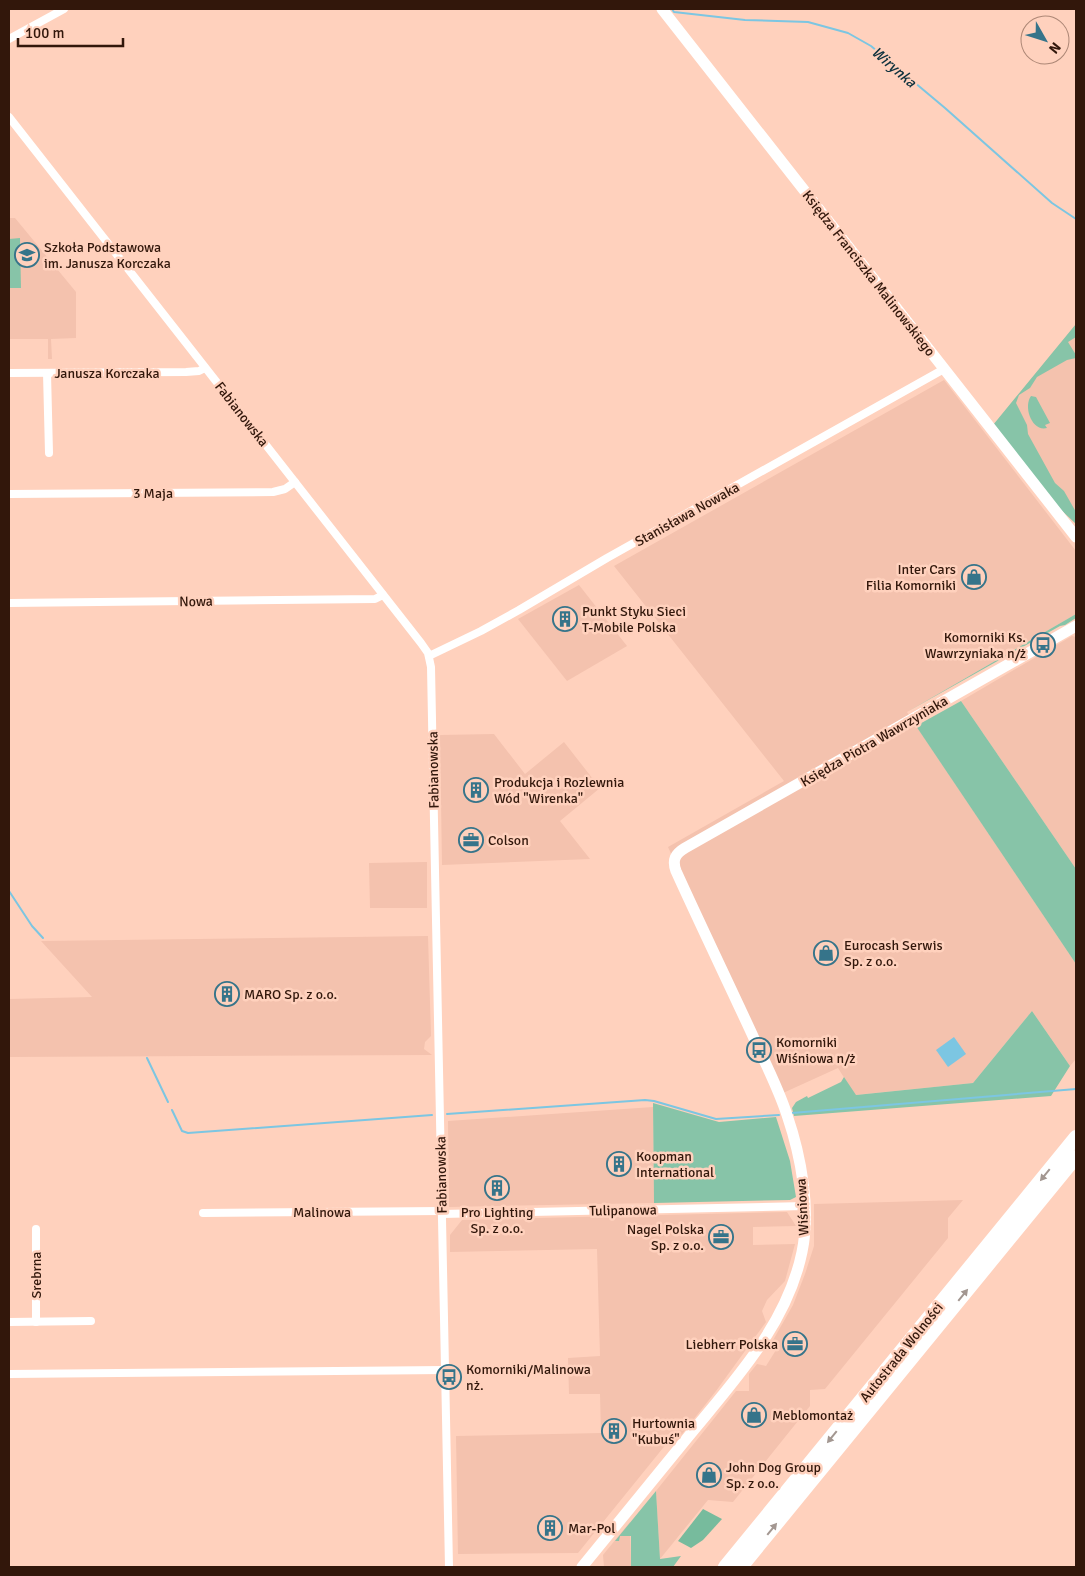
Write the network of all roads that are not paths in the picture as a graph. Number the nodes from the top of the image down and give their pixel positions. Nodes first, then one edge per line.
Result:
1 (64, 9) edge
2 (662, 9) edge
3 (9, 39) edge
4 (9, 117) edge
5 (205, 368) junction
6 (944, 369) junction
7 (9, 373) edge
8 (47, 373) junction
9 (49, 453) dead end
10 (295, 482) junction
11 (9, 494) edge
12 (1076, 537) edge
13 (383, 595) junction
14 (9, 603) edge
15 (1076, 626) edge
16 (429, 656) junction
17 (674, 860) joint
18 (1076, 1137) edge
19 (1076, 1157) edge
20 (805, 1206) junction
21 (442, 1212) junction
22 (203, 1213) dead end
23 (36, 1229) dead end
24 (91, 1321) dead end
25 (9, 1322) edge
26 (36, 1322) junction
27 (445, 1370) junction
28 (9, 1374) edge
29 (450, 1567) edge
30 (582, 1567) edge
31 (726, 1567) edge
32 (741, 1567) edge

1 - 3 street
2 - 6 street, Księdza Franciszka Malinowskiego
4 - 5 street, Fabianowska
5 - 8 street, Janusza Korczaka
5 - 10 street, Fabianowska
6 - 12 street, Księdza Franciszka Malinowskiego
6 - 16 street, Stanisława Nowaka
7 - 8 street, Janusza Korczaka
8 - 9 street
10 - 11 street, 3 Maja
10 - 13 street, Fabianowska
13 - 14 street, Nowa
13 - 16 street, Fabianowska
15 - 17 street, Księdza Piotra Wawrzyniaka
16 - 21 street, Fabianowska
17 - 20 street, Wiśniowa
18 -> 31 highway, Autostrada Wolności
32 -> 19 highway, Autostrada Wolności
20 - 21 street, Tulipanowa
20 - 30 street, Wiśniowa
21 - 22 street, Malinowa
21 - 27 street, Fabianowska
23 - 26 street, Srebrna
24 - 26 street
25 - 26 street
27 - 28 street
27 - 29 street, Fabianowska

